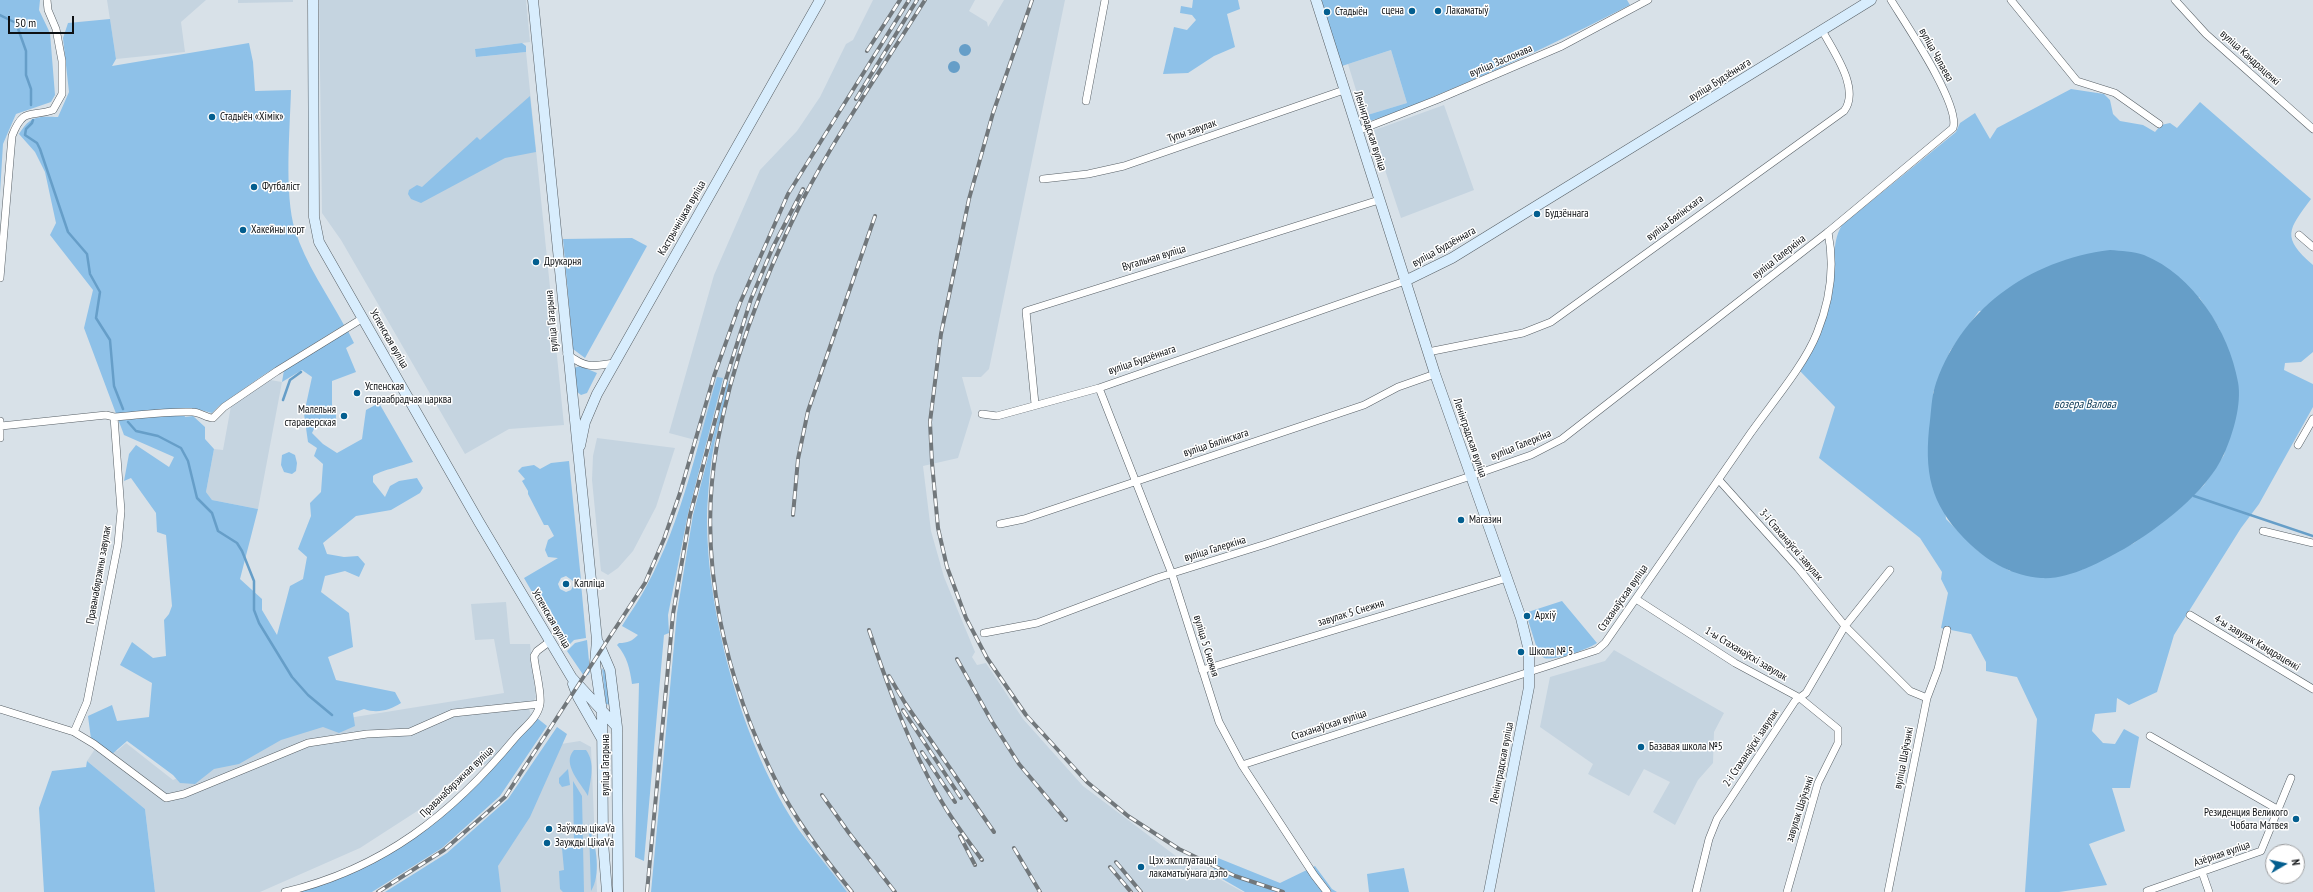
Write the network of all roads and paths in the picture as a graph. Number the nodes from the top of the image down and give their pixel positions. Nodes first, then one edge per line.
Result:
1 (47, 0) edge
2 (313, 0) edge
3 (533, 0) edge
4 (820, 0) edge
5 (1105, 0) edge
6 (1316, 0) edge
7 (1648, 0) edge
8 (1871, 0) edge
9 (1891, 0) edge
10 (2011, 0) edge
11 (2175, 0) edge
12 (1822, 30) junction
13 (1344, 90) junction
14 (1086, 101) dead end
15 (1954, 123) joint
16 (2159, 124) dead end
17 (2313, 130) edge
18 (1357, 131) junction
19 (1043, 179) dead end
20 (1379, 200) junction
21 (1828, 232) junction
22 (2299, 234) dead end
23 (2313, 247) edge
24 (0, 278) edge
25 (1405, 281) junction
26 (363, 318) junction
27 (1428, 352) junction
28 (567, 354) junction
29 (614, 363) junction
30 (1435, 374) junction
31 (1099, 388) junction
32 (1035, 404) junction
33 (982, 414) dead end
34 (114, 417) junction
35 (2313, 419) edge
36 (1, 423) edge
37 (0, 438) edge
38 (2298, 446) dead end
39 (578, 453) junction
40 (1471, 476) junction
41 (1719, 480) junction
42 (1136, 481) junction
43 (1000, 524) dead end
44 (2263, 531) dead end
45 (2313, 543) edge
46 (1890, 570) dead end
47 (1172, 574) junction
48 (1507, 578) junction
49 (1636, 599) junction
50 (2190, 615) dead end
51 (1846, 626) junction
52 (1947, 630) dead end
53 (984, 633) dead end
54 (597, 640) junction
55 (549, 642) junction
56 (1202, 670) junction
57 (1530, 671) junction
58 (572, 678) junction
59 (598, 687) junction
60 (2313, 689) edge
61 (585, 694) junction
62 (1800, 698) junction
63 (1927, 698) junction
64 (540, 704) junction
65 (0, 709) edge
66 (602, 712) junction
67 (617, 727) junction
68 (74, 732) junction
69 (1839, 734) joint
70 (2150, 736) dead end
71 (602, 739) junction
72 (1242, 765) junction
73 (2291, 778) dead end
74 (2277, 809) junction
75 (603, 822) junction
76 (618, 824) junction
77 (2202, 872) junction
78 (2147, 891) edge
79 (285, 892) edge
80 (607, 892) edge
81 (618, 892) edge
82 (1328, 892) edge
83 (1489, 892) edge
84 (1696, 892) edge
85 (1787, 892) edge
86 (1888, 892) edge
87 (2209, 892) edge

1 - 24 street
2 - 26 main road, Успенская вуліца
3 - 28 main road, вуліца Гагарына
4 - 29 main road, Кастрычніцкая вуліца
5 - 14 street
6 - 13 main road, Ленінградская вуліца
7 - 18 street, вуліца Заслонава
8 - 12 main road, вуліца Будзённага
9 - 15 street, вуліца Чапаева
10 - 16 street
11 - 17 street, вуліца Кандраценкі
12 - 25 main road, вуліца Будзённага
12 - 27 street, вуліца Бялінскага
13 - 18 main road, Ленінградская вуліца
13 - 19 street, Тупы завулак
15 - 21 street, вуліца Галеркіна
18 - 20 main road, Ленінградская вуліца
20 - 25 main road, Ленінградская вуліца
20 - 32 street, Вугальная вуліца
21 - 40 street, вуліца Галеркіна
21 - 41 street, Стаханаўская вуліца
22 - 23 street
25 - 27 main road, Ленінградская вуліца
25 - 31 street, вуліца Будзённага
26 - 34 street
26 - 55 main road, Успенская вуліца
27 - 30 main road, Ленінградская вуліца
28 - 29 street
28 - 39 main road, вуліца Гагарына
29 - 39 main road, Кастрычніцкая вуліца
30 - 40 main road, Ленінградская вуліца
30 - 42 street, вуліца Бялінскага
31 - 32 street, вуліца Будзённага
31 - 42 street, вуліца 5 Снежня
32 - 33 street, вуліца Будзённага
34 - 36 street
34 - 68 street, Праванабярэжны завулак
35 - 38 street
36 - 37 street
39 - 54 main road, вуліца Гагарына
40 - 47 street, вуліца Галеркіна
40 - 48 main road, Ленінградская вуліца
41 - 49 street, Стаханаўская вуліца
41 - 51 street, 3-і Стаханаўскі завулак
42 - 43 street, вуліца Бялінскага
42 - 47 street, вуліца 5 Снежня
44 - 45 street
46 - 51 street
47 - 53 street, вуліца Галеркіна
47 - 56 street, вуліца 5 Снежня
48 - 56 street, завулак 5 Снежня
48 - 57 main road, Ленінградская вуліца
49 - 57 street, Стаханаўская вуліца
49 - 62 street, 1-ы Стаханаўскі завулак
50 - 60 street, 4-ы завулак Кандраценкі
51 - 62 street, 2-і Стаханаўскі завулак
51 - 63 street, 3-і Стаханаўскі завулак
52 - 63 street, вуліца Шаўчэнкі
54 - 59 main road, вуліца Гагарына
54 - 67 main road, вуліца Гагарына
55 - 58 main road, Успенская вуліца
55 - 64 street
56 - 72 street, вуліца 5 Снежня
57 - 72 street, Стаханаўская вуліца
57 - 83 main road, Ленінградская вуліца
58 - 61 main road, Успенская вуліца
58 - 71 main road, Успенская вуліца
59 - 61 main road
59 - 66 main road, вуліца Гагарына
61 - 66 main road, Успенская вуліца
62 - 69 street, 1-ы Стаханаўскі завулак
62 - 84 street, 2-і Стаханаўскі завулак
63 - 86 street, вуліца Шаўчэнкі
64 - 68 street
64 - 79 street, Праванабярэжная вуліца
65 - 68 street
66 - 67 main road, Успенская вуліца
66 - 71 main road, вуліца Гагарына
67 - 76 main road, вуліца Гагарына
69 - 85 street, завулак Шаўчэнкі
70 - 74 street
71 - 75 main road, вуліца Гагарына
72 - 82 street, вуліца 5 Снежня
73 - 74 street, Азёрная вуліца
74 - 77 street, Азёрная вуліца
75 - 76 main road
75 - 80 main road, вуліца Гагарына
76 - 81 main road, вуліца Гагарына
77 - 78 street, Азёрная вуліца
77 - 87 street

